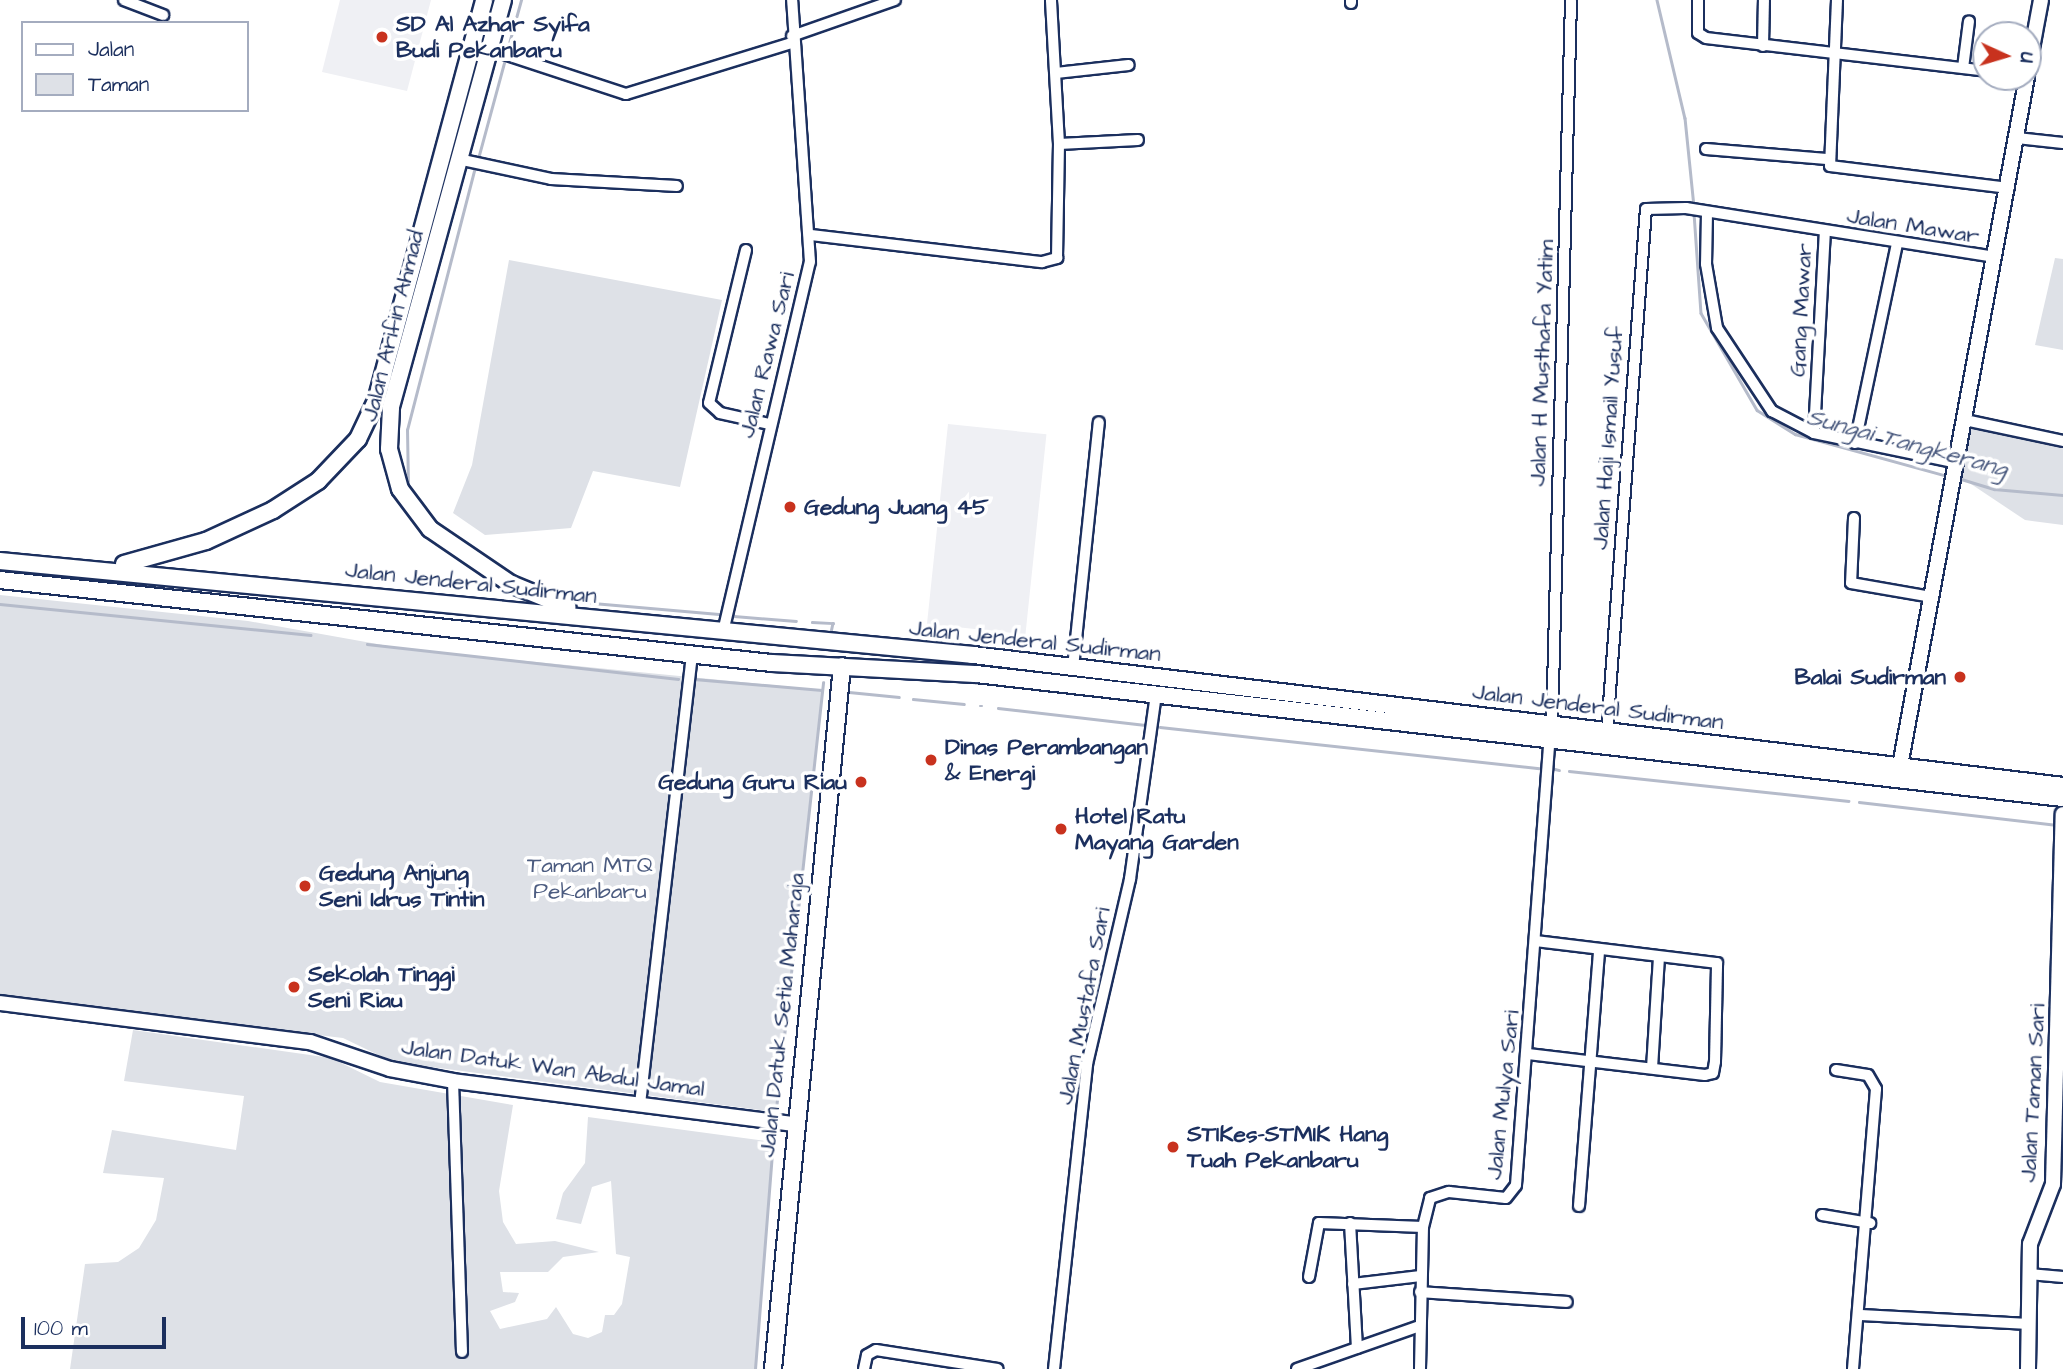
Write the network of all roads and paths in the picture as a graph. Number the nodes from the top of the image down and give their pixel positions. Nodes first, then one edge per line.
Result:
1 (124, 0) edge
2 (484, 0) edge
3 (503, 0) edge
4 (792, 0) edge
5 (895, 0) edge
6 (1051, 0) edge
7 (1571, 0) edge
8 (1698, 0) edge
9 (1764, 0) edge
10 (1837, 0) edge
11 (2040, 0) edge
12 (163, 15) dead end
13 (1969, 21) dead end
14 (2036, 21) edge
15 (792, 40) junction
16 (1763, 46) junction
17 (489, 49) junction
18 (1835, 54) junction
19 (1129, 65) dead end
20 (1963, 68) junction
21 (1972, 69) edge
22 (1056, 73) junction
23 (2025, 91) edge
24 (2017, 138) junction
25 (1138, 140) dead end
26 (1059, 144) junction
27 (2063, 144) edge
28 (1706, 149) dead end
29 (458, 159) junction
30 (1827, 159) junction
31 (677, 186) dead end
32 (2009, 188) junction
33 (1706, 212) junction
34 (1825, 232) junction
35 (810, 235) junction
36 (1896, 243) junction
37 (746, 250) dead end
38 (1995, 257) junction
39 (1965, 420) junction
40 (1099, 422) dead end
41 (769, 424) junction
42 (1814, 433) junction
43 (2063, 441) edge
44 (1855, 443) junction
45 (1956, 465) junction
46 (1854, 518) dead end
47 (0, 561) edge
48 (101, 568) junction
49 (0, 580) edge
50 (325, 591) junction
51 (358, 594) junction
52 (1931, 597) junction
53 (323, 613) junction
54 (355, 616) junction
55 (621, 621) junction
56 (723, 632) junction
57 (692, 655) junction
58 (842, 666) junction
59 (1073, 668) junction
60 (1156, 695) junction
61 (1410, 706) junction
62 (1408, 725) junction
63 (1607, 731) junction
64 (1550, 735) junction
65 (1900, 766) junction
66 (2063, 786) edge
67 (2063, 798) edge
68 (2063, 814) edge
69 (1536, 942) junction
70 (1599, 951) junction
71 (1659, 957) junction
72 (2062, 962) edge
73 (0, 1003) edge
74 (1528, 1054) junction
75 (2060, 1061) edge
76 (1590, 1062) junction
77 (1652, 1068) junction
78 (1836, 1070) dead end
79 (453, 1081) junction
80 (640, 1104) junction
81 (781, 1122) junction
82 (2059, 1157) edge
83 (1579, 1206) dead end
84 (1822, 1215) dead end
85 (1350, 1223) junction
86 (1870, 1223) junction
87 (1423, 1227) junction
88 (2029, 1274) junction
89 (1421, 1276) junction
90 (1309, 1277) dead end
91 (2063, 1277) edge
92 (1353, 1284) junction
93 (1420, 1292) junction
94 (1566, 1302) dead end
95 (1861, 1315) junction
96 (2029, 1325) junction
97 (1420, 1326) junction
98 (1357, 1349) junction
99 (462, 1352) dead end
100 (773, 1369) edge
101 (864, 1369) edge
102 (998, 1369) edge
103 (1054, 1369) edge
104 (1297, 1369) edge
105 (1420, 1369) edge
106 (1853, 1369) edge
107 (2028, 1369) edge

1 - 12 street
2 - 48 main road, Jalan Arifin Ahmad
3 - 17 main road, Jalan Arifin Ahmad
4 - 15 street, Jalan Rawa Sari
5 - 15 street
6 - 22 street
7 - 64 street, Jalan H Musthafa Yatim
8 - 16 street
9 - 16 street
10 - 18 street
11 - 14 street
13 - 20 street
15 - 17 street
15 - 35 street, Jalan Rawa Sari
16 - 18 street
17 - 29 main road, Jalan Arifin Ahmad
18 - 20 street
18 - 30 street
19 - 22 street
20 - 21 street
22 - 26 street
23 - 24 street
24 - 27 street
24 - 32 street
25 - 26 street
26 - 35 street
28 - 30 street
29 - 31 street
29 - 55 main road, Jalan Arifin Ahmad
30 - 32 street
32 - 38 street
33 - 34 street, Jalan Mawar
33 - 42 street
33 - 63 street, Jalan Haji Ismail Yusuf
34 - 36 street, Jalan Mawar
34 - 42 street, Gang Mawar
35 - 41 street, Jalan Rawa Sari
36 - 38 street, Jalan Mawar
36 - 44 street
37 - 41 street
38 - 39 street
39 - 43 street
39 - 45 street
40 - 59 street
41 - 56 street, Jalan Rawa Sari
42 - 44 street
44 - 45 street
45 - 52 street
46 - 52 street
47 - 48 main road, Jalan Jenderal Sudirman
48 - 50 main road, Jalan Jenderal Sudirman
49 - 53 main road, Jalan Jenderal Sudirman
50 - 51 main road, Jalan Jenderal Sudirman
50 - 53 main road
51 - 54 main road
51 - 55 main road, Jalan Jenderal Sudirman
52 - 65 street
53 - 54 main road, Jalan Jenderal Sudirman
54 - 57 main road, Jalan Jenderal Sudirman
55 - 56 main road, Jalan Jenderal Sudirman
56 - 59 main road, Jalan Jenderal Sudirman
57 - 58 main road, Jalan Jenderal Sudirman
57 - 80 street
58 - 60 main road, Jalan Jenderal Sudirman
58 - 81 main road, Jalan Datuk Setia Maharaja
59 - 61 main road, Jalan Jenderal Sudirman
60 - 62 main road, Jalan Jenderal Sudirman
60 - 103 street, Jalan Mustafa Sari
61 - 62 main road
61 - 64 main road, Jalan Jenderal Sudirman
62 - 64 main road, Jalan Jenderal Sudirman
63 - 64 main road, Jalan Jenderal Sudirman
63 - 65 main road, Jalan Jenderal Sudirman
64 - 67 main road, Jalan Jenderal Sudirman
64 - 69 street, Jalan Mulya Sari
65 - 66 main road, Jalan Jenderal Sudirman
68 - 72 street, Jalan Taman Sari
69 - 70 street
69 - 74 street, Jalan Mulya Sari
70 - 71 street
70 - 76 street
71 - 77 street
71 - 77 street
72 - 75 street, Jalan Taman Sari
73 - 79 street, Jalan Datuk Wan Abdul Jamal
74 - 76 street
74 - 87 street, Jalan Mulya Sari
75 - 82 street, Jalan Taman Sari
76 - 77 street
76 - 83 street
78 - 86 street
79 - 80 street, Jalan Datuk Wan Abdul Jamal
79 - 99 street
80 - 81 street, Jalan Datuk Wan Abdul Jamal
81 - 100 main road, Jalan Datuk Setia Maharaja
82 - 88 street, Jalan Taman Sari
84 - 86 street
85 - 87 street
85 - 90 street
85 - 92 street
86 - 95 street
87 - 89 street, Jalan Mulya Sari
88 - 91 street
88 - 96 street, Jalan Taman Sari
89 - 92 street
89 - 93 street, Jalan Mulya Sari
92 - 98 street
93 - 94 street
93 - 97 street, Jalan Mulya Sari
95 - 96 street
95 - 106 street
96 - 107 street, Jalan Taman Sari
97 - 98 street
97 - 105 street, Jalan Mulya Sari
98 - 104 street
101 - 102 street

